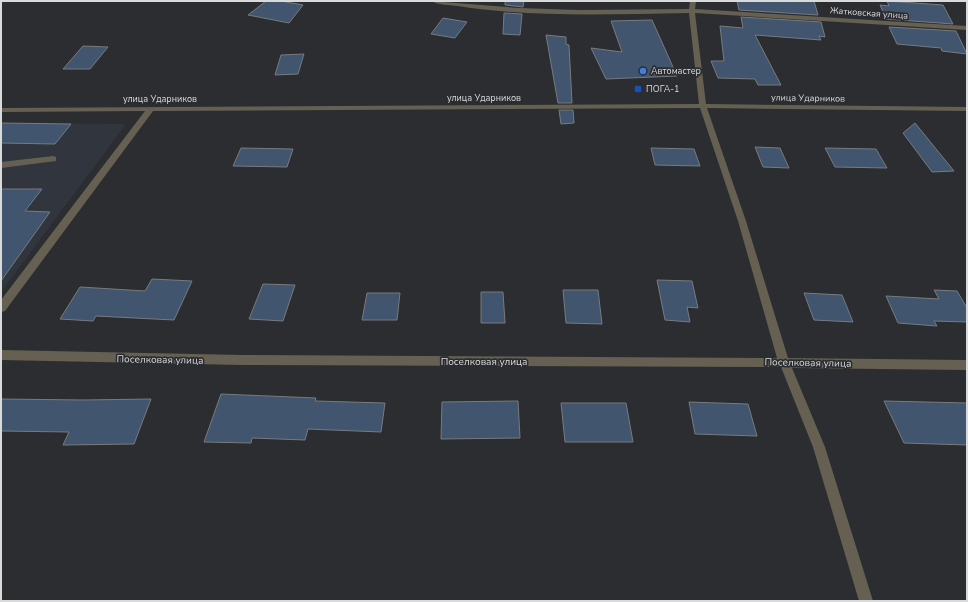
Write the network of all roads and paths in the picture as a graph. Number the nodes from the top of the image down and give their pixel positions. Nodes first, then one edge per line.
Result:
1 (434, 1) edge
2 (693, 6) edge
3 (967, 28) edge
4 (703, 106) junction
5 (967, 109) edge
6 (1, 110) edge
7 (150, 110) junction
8 (54, 159) dead end
9 (1, 165) edge
10 (1, 308) edge
11 (1, 355) edge
12 (784, 362) junction
13 (967, 365) edge
14 (866, 601) edge

1 - 2 street, Жатковская улица
2 - 3 street, Жатковская улица
2 - 4 street
4 - 5 street, улица Ударников
4 - 7 street, улица Ударников
4 - 12 street
6 - 7 street, улица Ударников
7 - 10 street
8 - 9 street
11 - 12 street, Поселковая улица
12 - 13 street, Поселковая улица
12 - 14 street

